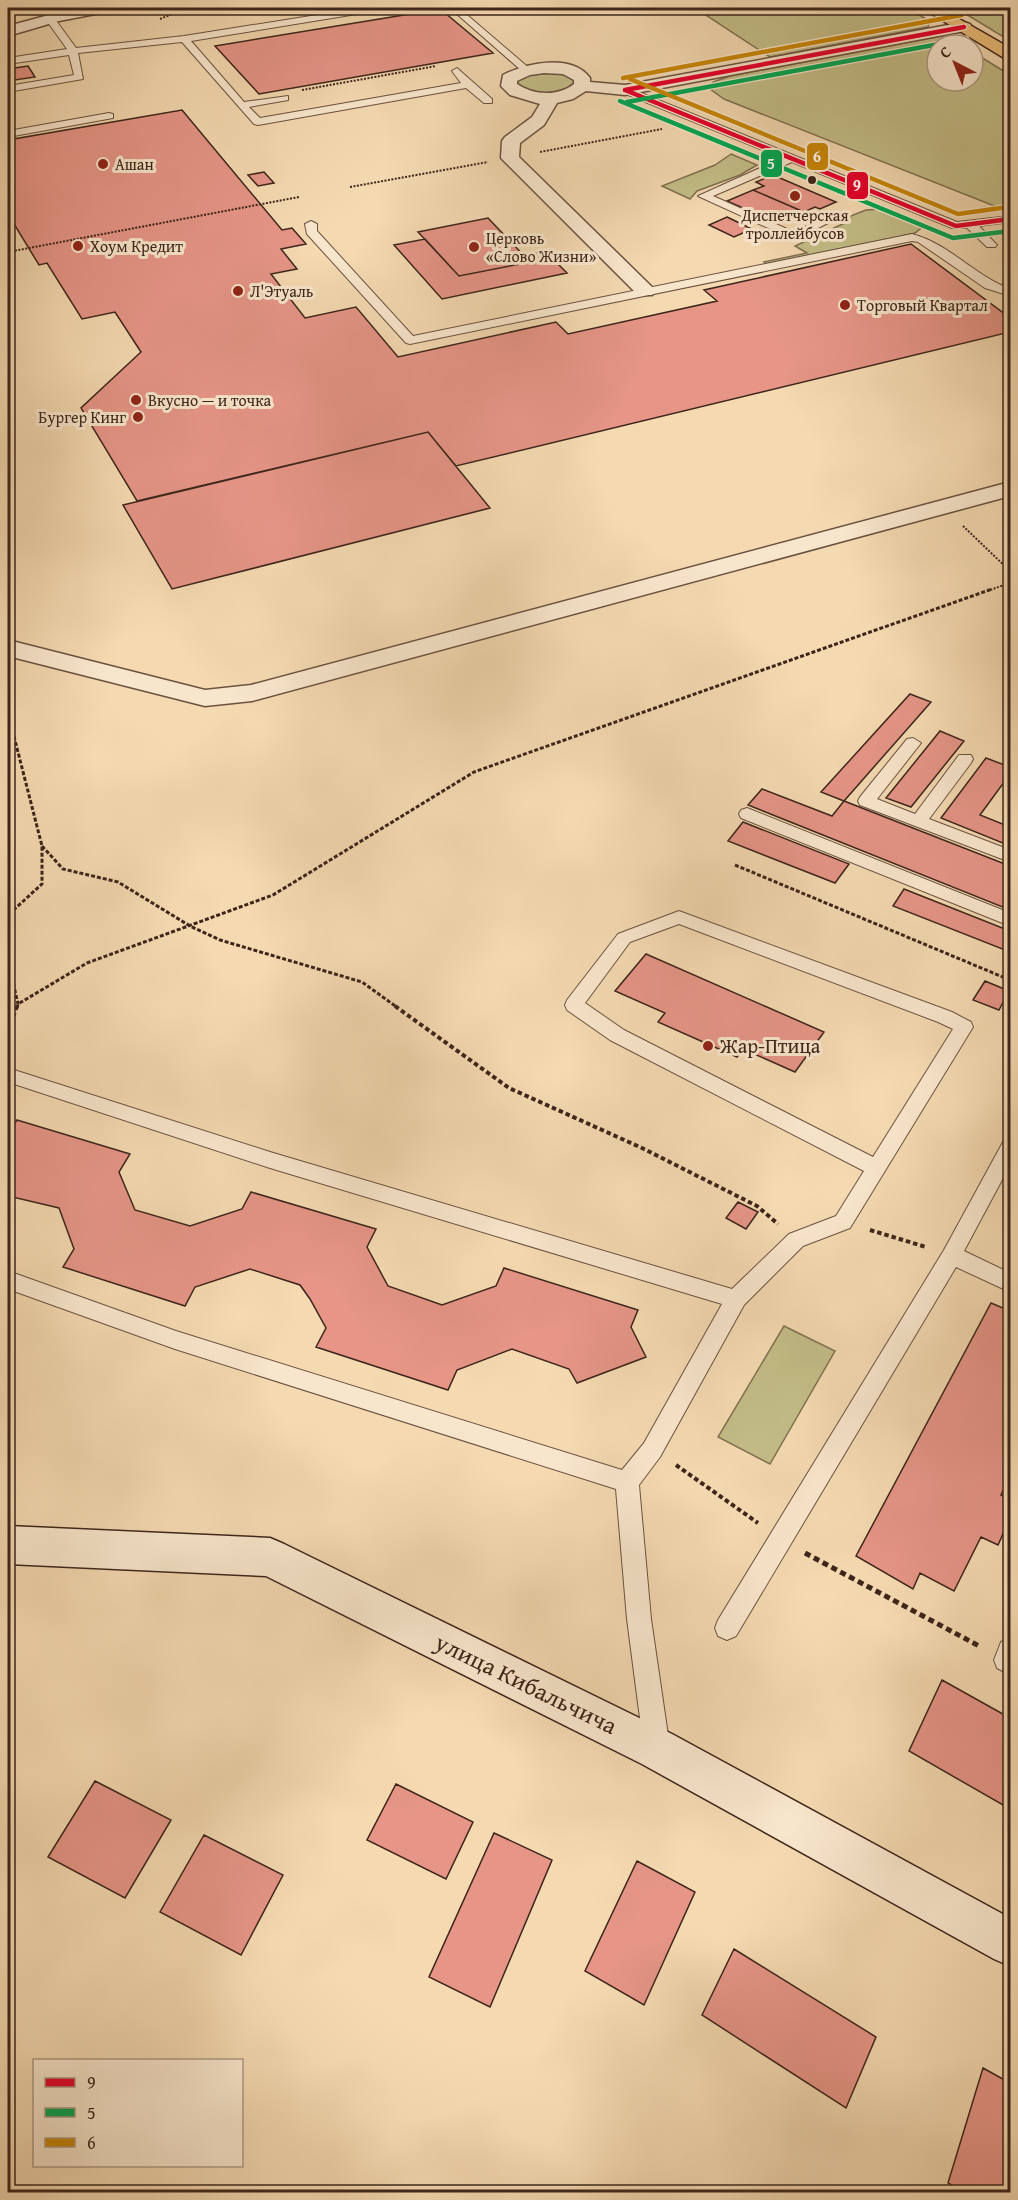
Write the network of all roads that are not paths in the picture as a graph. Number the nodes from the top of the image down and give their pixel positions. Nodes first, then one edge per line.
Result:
1 (105, 8) edge
2 (375, 8) edge
3 (454, 8) edge
4 (930, 8) edge
5 (50, 17) junction
6 (964, 27) junction
7 (8, 31) edge
8 (220, 32) junction
9 (184, 39) junction
10 (232, 43) dead end
11 (73, 51) junction
12 (1011, 55) edge
13 (8, 61) edge
14 (526, 70) junction
15 (457, 71) dead end
16 (468, 86) junction
17 (582, 86) junction
18 (8, 88) edge
19 (625, 90) junction
20 (279, 92) road end
21 (546, 97) junction
22 (488, 101) dead end
23 (242, 105) junction
24 (110, 116) dead end
25 (8, 134) edge
26 (790, 159) junction
27 (1011, 219) edge
28 (828, 220) dead end
29 (311, 224) dead end
30 (969, 224) junction
31 (991, 245) dead end
32 (645, 291) junction
33 (1011, 293) edge
34 (1011, 489) edge
35 (8, 648) edge
36 (913, 743) dead end
37 (965, 759) dead end
38 (747, 814) dead end
39 (918, 821) junction
40 (1011, 856) edge
41 (1011, 920) edge
42 (8, 1075) edge
43 (1011, 1148) edge
44 (876, 1168) junction
45 (952, 1255) junction
46 (8, 1280) edge
47 (1011, 1283) edge
48 (736, 1299) junction
49 (627, 1482) junction
50 (8, 1545) edge
51 (727, 1628) dead end
52 (657, 1749) junction
53 (1011, 1943) edge

1 - 5 street
2 - 8 lane
3 - 14 lane
4 - 6 main road
5 - 7 street
5 - 11 lane
6 - 12 main road
6 - 19 street
8 - 9 lane
8 - 10 lane
9 - 11 lane
9 - 23 lane
11 - 13 lane
11 - 18 lane
14 - 17 street
14 - 21 street
15 - 16 lane
16 - 22 lane
16 - 23 lane
17 - 19 street
17 - 21 street
19 - 26 lane
20 - 23 lane
21 - 32 street
24 - 25 lane
26 - 28 lane
26 - 30 lane
27 - 30 lane
29 - 32 lane
30 - 31 lane
32 - 33 lane
34 - 35 street
36 - 39 lane
37 - 39 lane
38 - 41 lane
39 - 40 lane
42 - 48 lane
43 - 45 lane
44 - 44 lane
44 - 48 lane
45 - 47 lane
45 - 51 lane
46 - 49 lane
48 - 49 lane
49 - 52 lane
50 - 52 street, улица Кибальчича
52 - 53 street, улица Кибальчича

